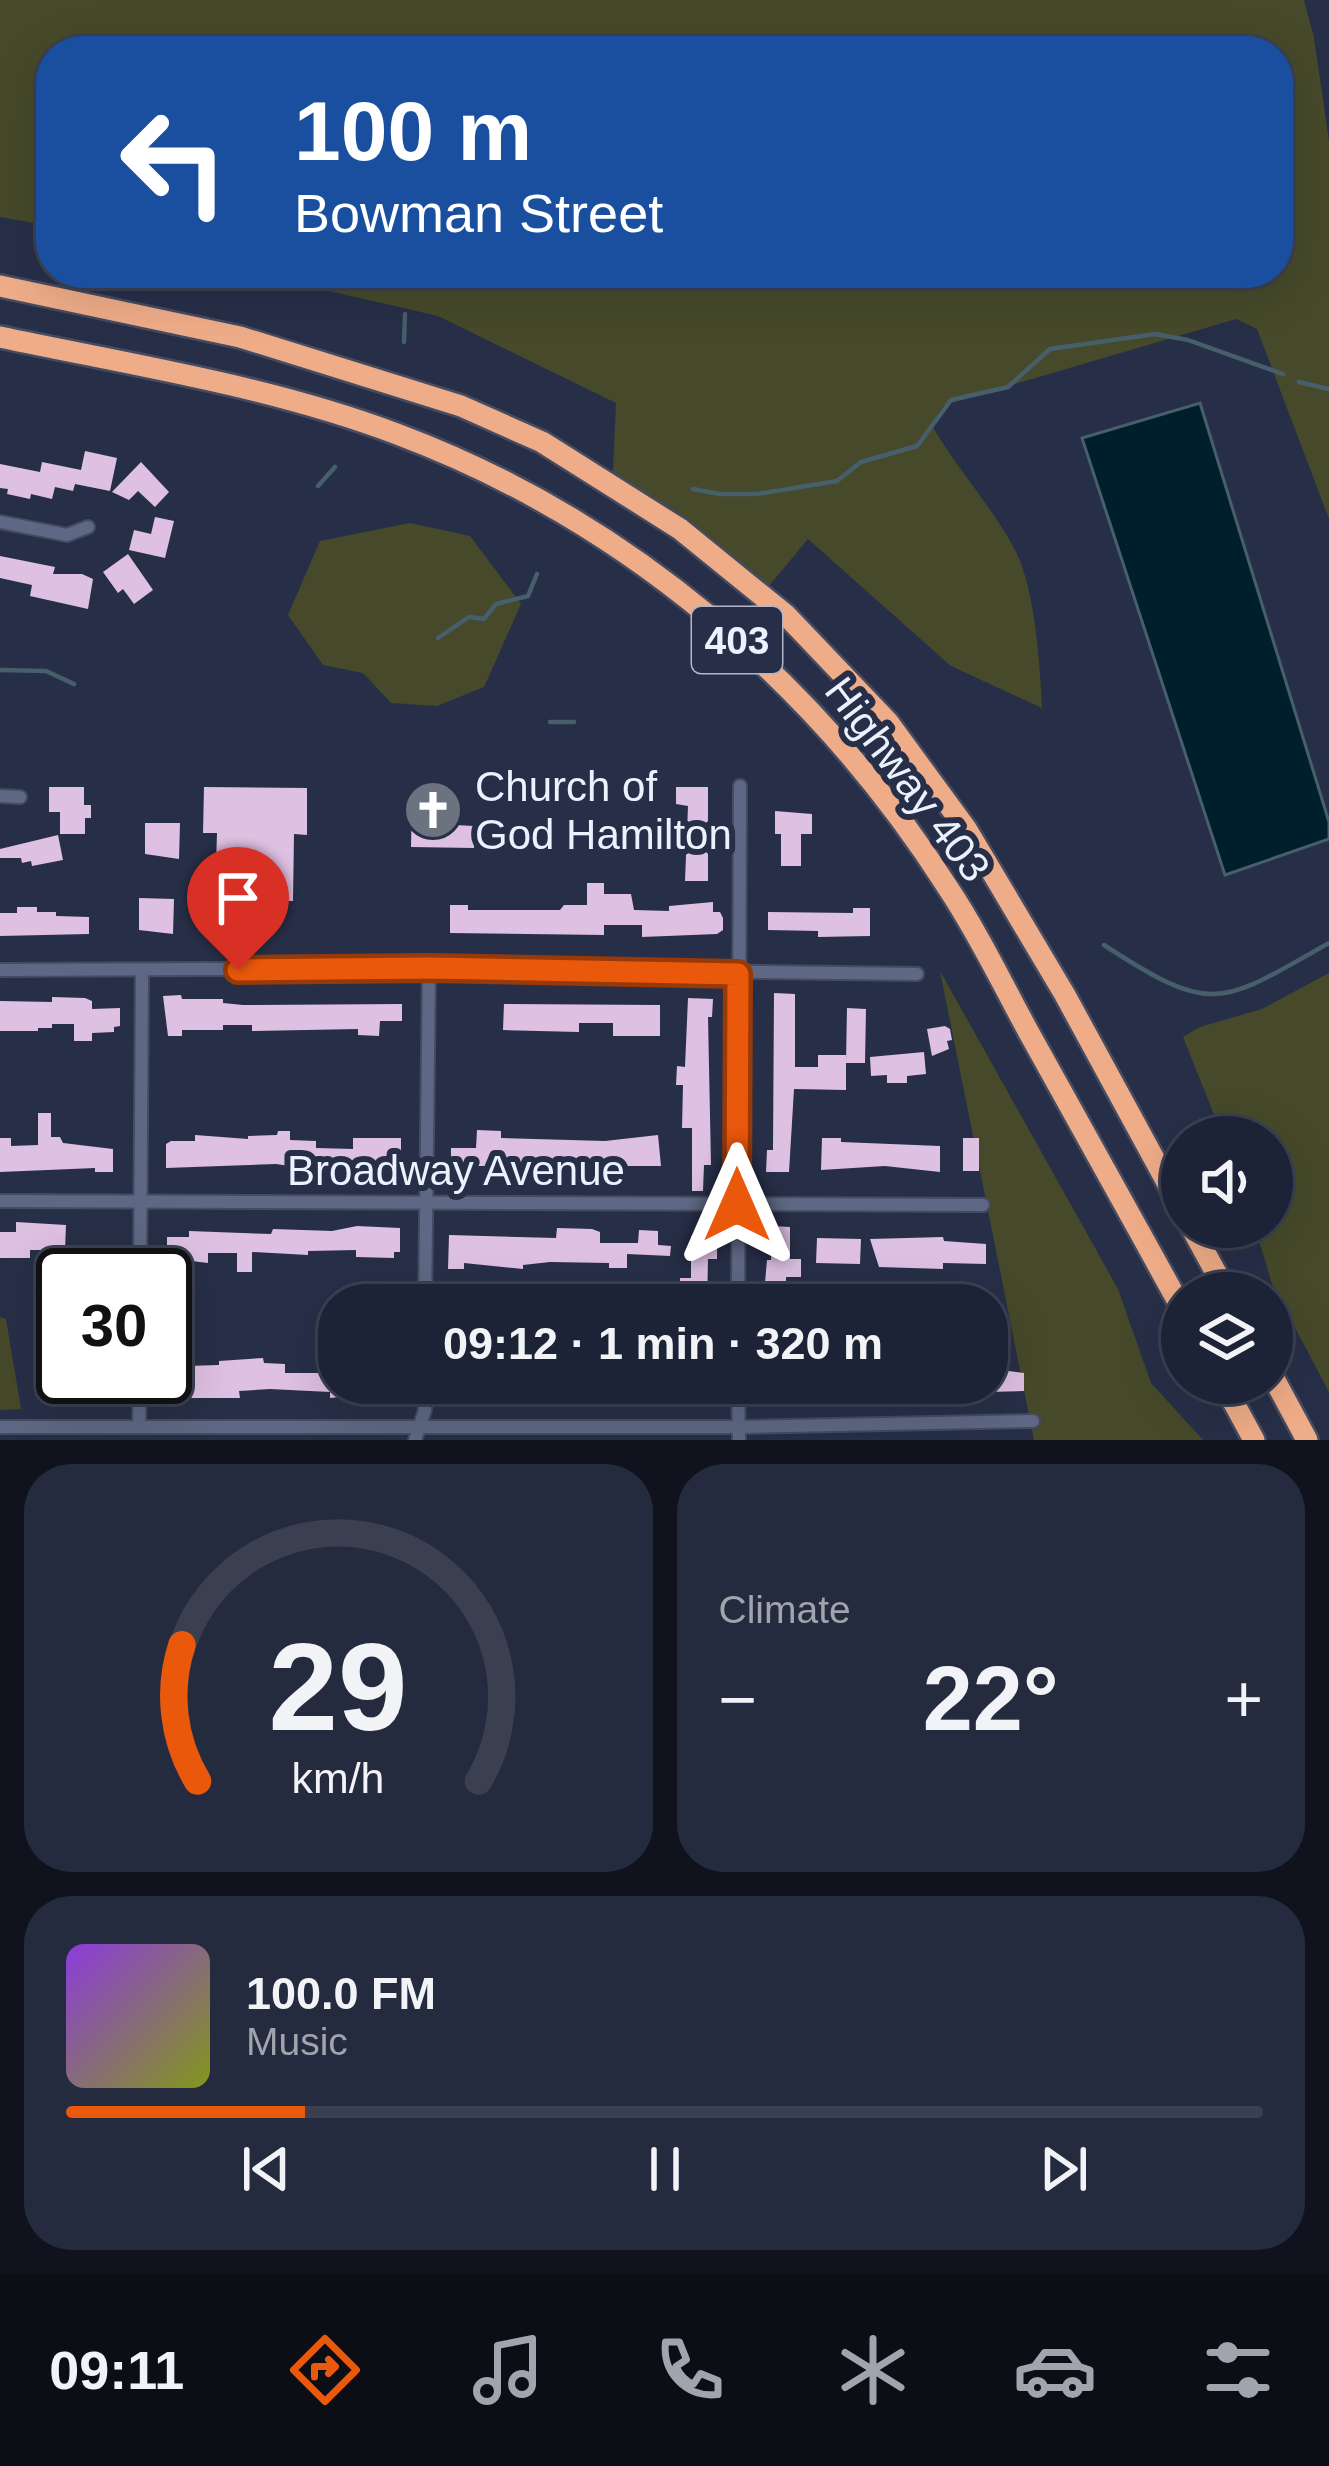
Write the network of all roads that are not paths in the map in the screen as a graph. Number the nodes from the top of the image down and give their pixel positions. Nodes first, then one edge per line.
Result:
1 (0, 286) edge
2 (0, 337) edge
3 (0, 522) edge
4 (88, 527) dead end
5 (740, 786) dead end
6 (0, 796) edge
7 (20, 797) dead end
8 (430, 968) junction
9 (0, 970) edge
10 (142, 972) junction
11 (738, 974) junction
12 (917, 974) dead end
13 (1161, 1171) edge
14 (0, 1201) edge
15 (141, 1202) junction
16 (425, 1203) junction
17 (737, 1205) junction
18 (983, 1205) dead end
19 (140, 1248) edge
20 (1162, 1272) edge
21 (425, 1284) edge
22 (738, 1284) edge
23 (139, 1404) edge
24 (424, 1404) edge
25 (738, 1404) edge
26 (1234, 1404) edge
27 (1288, 1404) edge
28 (1033, 1421) dead end
29 (0, 1427) edge
30 (139, 1427) junction
31 (417, 1434) edge
32 (739, 1434) edge
33 (1254, 1440) edge
34 (1307, 1440) edge

1 - 13 highway, Highway 403 / 403
2 - 20 highway, Highway 403 / 403
3 - 4 street
5 - 11 street
6 - 7 street
8 - 10 street
8 - 11 street
8 - 16 street
9 - 10 street
10 - 15 street
11 - 12 street
11 - 17 street
14 - 15 street, Broadway Avenue
15 - 16 street, Broadway Avenue
15 - 19 street
16 - 17 street, Broadway Avenue
16 - 21 street
17 - 18 street, Broadway Avenue
17 - 22 street
23 - 30 street
24 - 31 street
25 - 32 street
26 - 33 highway
27 - 34 highway
28 - 32 street
29 - 30 street
30 - 31 street
31 - 32 street

